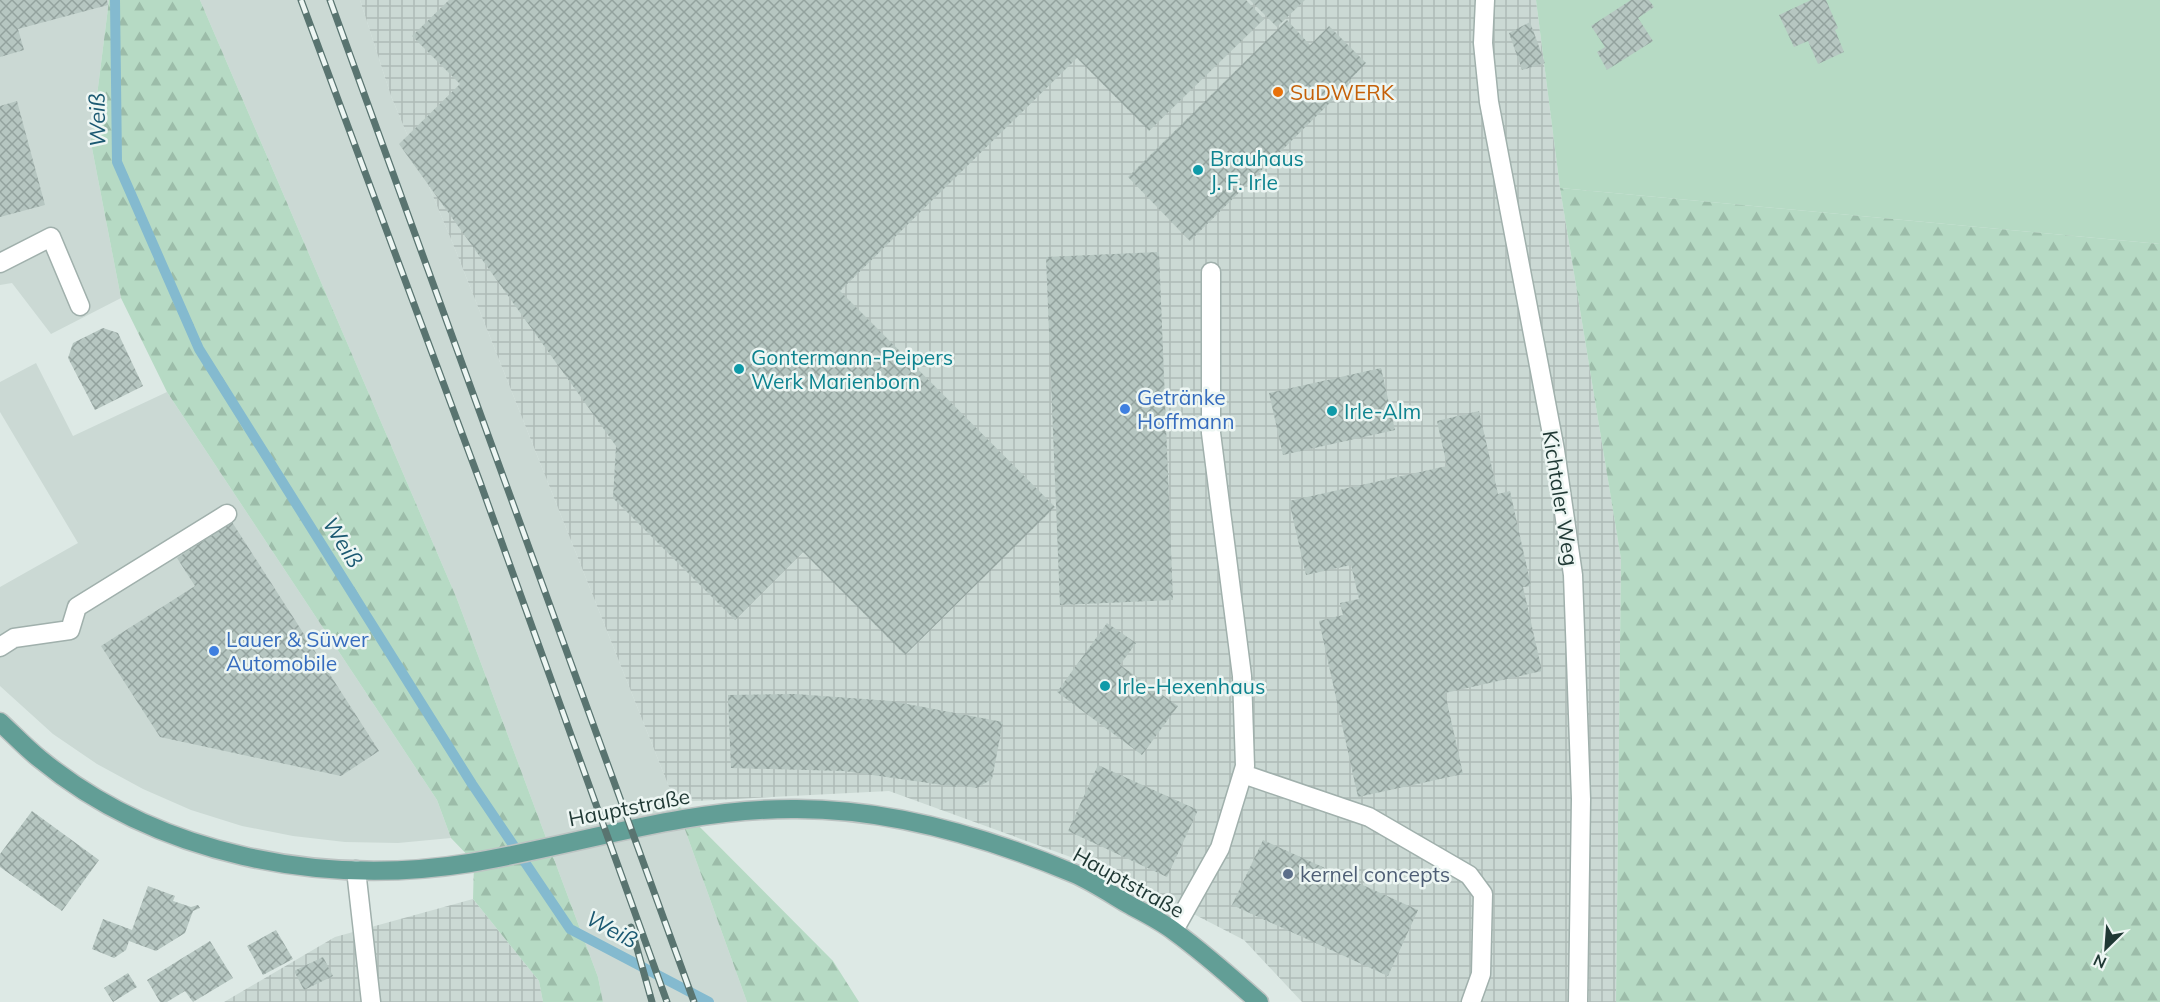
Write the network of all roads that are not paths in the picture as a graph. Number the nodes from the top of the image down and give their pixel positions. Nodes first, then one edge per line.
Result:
1 (1485, 0) edge
2 (0, 263) edge
3 (1211, 273) dead end
4 (80, 306) dead end
5 (227, 514) dead end
6 (0, 647) edge
7 (0, 722) edge
8 (1243, 774) junction
9 (356, 870) junction
10 (1174, 930) junction
11 (371, 1002) edge
12 (1258, 1002) edge
13 (1471, 1002) edge
14 (1578, 1002) edge

1 - 14 street, Kichtaler Weg
2 - 4 street
3 - 8 street
5 - 6 street
7 - 9 main road, Hauptstraße
8 - 10 street
8 - 13 street
9 - 10 main road, Hauptstraße
9 - 11 street
10 - 12 main road, Hauptstraße

